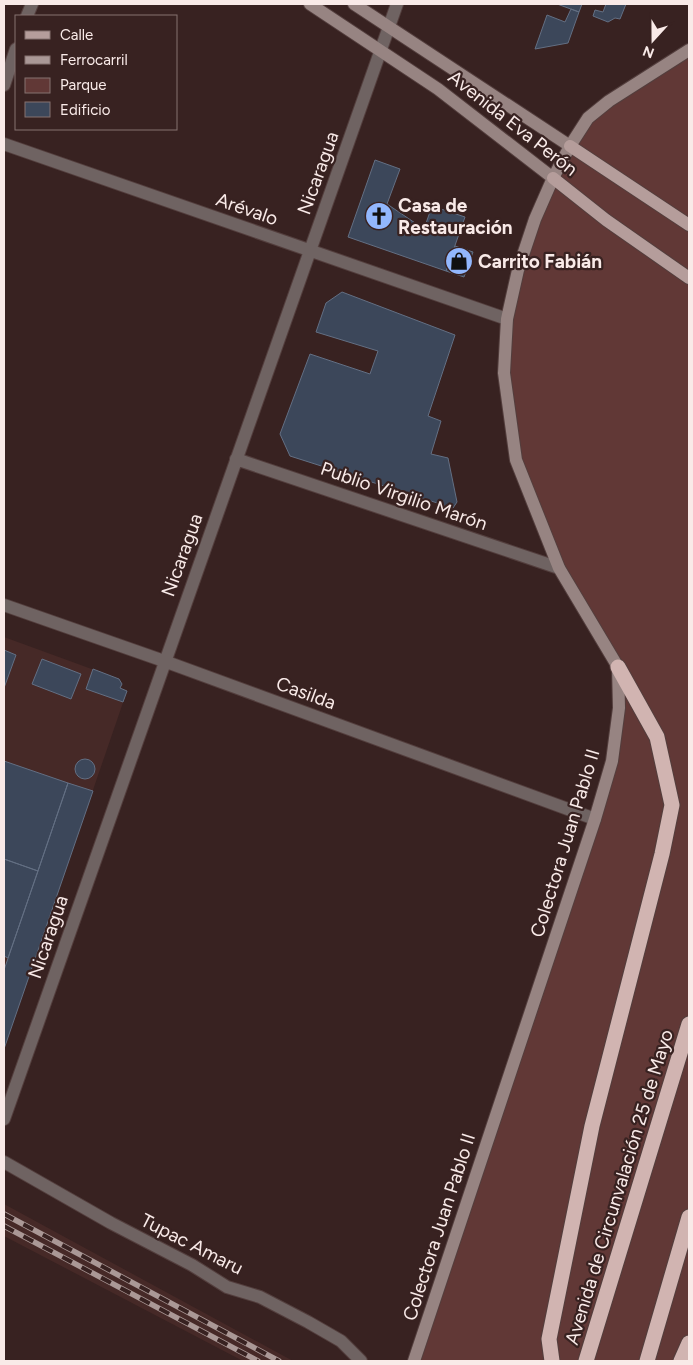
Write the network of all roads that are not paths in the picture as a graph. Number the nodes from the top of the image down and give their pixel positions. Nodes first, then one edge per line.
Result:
1 (310, 4) edge
2 (354, 4) edge
3 (397, 4) edge
4 (390, 27) junction
5 (381, 50) junction
6 (689, 50) edge
7 (15, 52) edge
8 (4, 85) edge
9 (4, 144) edge
10 (570, 146) junction
11 (553, 178) junction
12 (689, 225) edge
13 (310, 251) junction
14 (689, 278) edge
15 (507, 319) junction
16 (236, 459) junction
17 (559, 568) junction
18 (4, 605) edge
19 (164, 661) junction
20 (618, 667) junction
21 (595, 819) junction
22 (689, 1024) edge
23 (4, 1119) edge
24 (4, 1162) edge
25 (689, 1217) edge
26 (689, 1343) edge
27 (361, 1361) edge
28 (414, 1361) edge
29 (552, 1361) edge
30 (586, 1361) edge
31 (648, 1361) edge
32 (681, 1361) edge

1 - 5 main road, Avenida Eva Perón
2 - 4 main road, Avenida Eva Perón
3 - 4 street, Nicaragua
4 - 5 street, Nicaragua
4 - 10 main road, Avenida Eva Perón
5 - 11 main road, Avenida Eva Perón
5 - 13 street, Nicaragua
6 - 10 main road, Colectora Juan Pablo II
7 - 8 street
9 - 13 street, Arévalo
10 - 11 main road, Colectora Juan Pablo II
10 - 12 main road, Avenida Eva Perón
11 - 14 main road, Avenida Eva Perón
11 - 15 main road, Colectora Juan Pablo II
13 - 15 street, Arévalo
13 - 16 street, Nicaragua
15 - 17 main road, Colectora Juan Pablo II
16 - 17 street, Publio Virgilio Marón
16 - 19 street, Nicaragua
17 - 20 main road, Colectora Juan Pablo II
18 - 19 street, Casilda
19 - 21 street, Casilda
19 - 23 street, Nicaragua
20 - 21 main road, Colectora Juan Pablo II
20 - 29 highway
21 - 28 main road, Colectora Juan Pablo II
22 - 30 highway, Avenida de Circunvalación 25 de Mayo
24 - 27 street, Tupac Amaru
25 - 31 highway
26 - 32 highway

